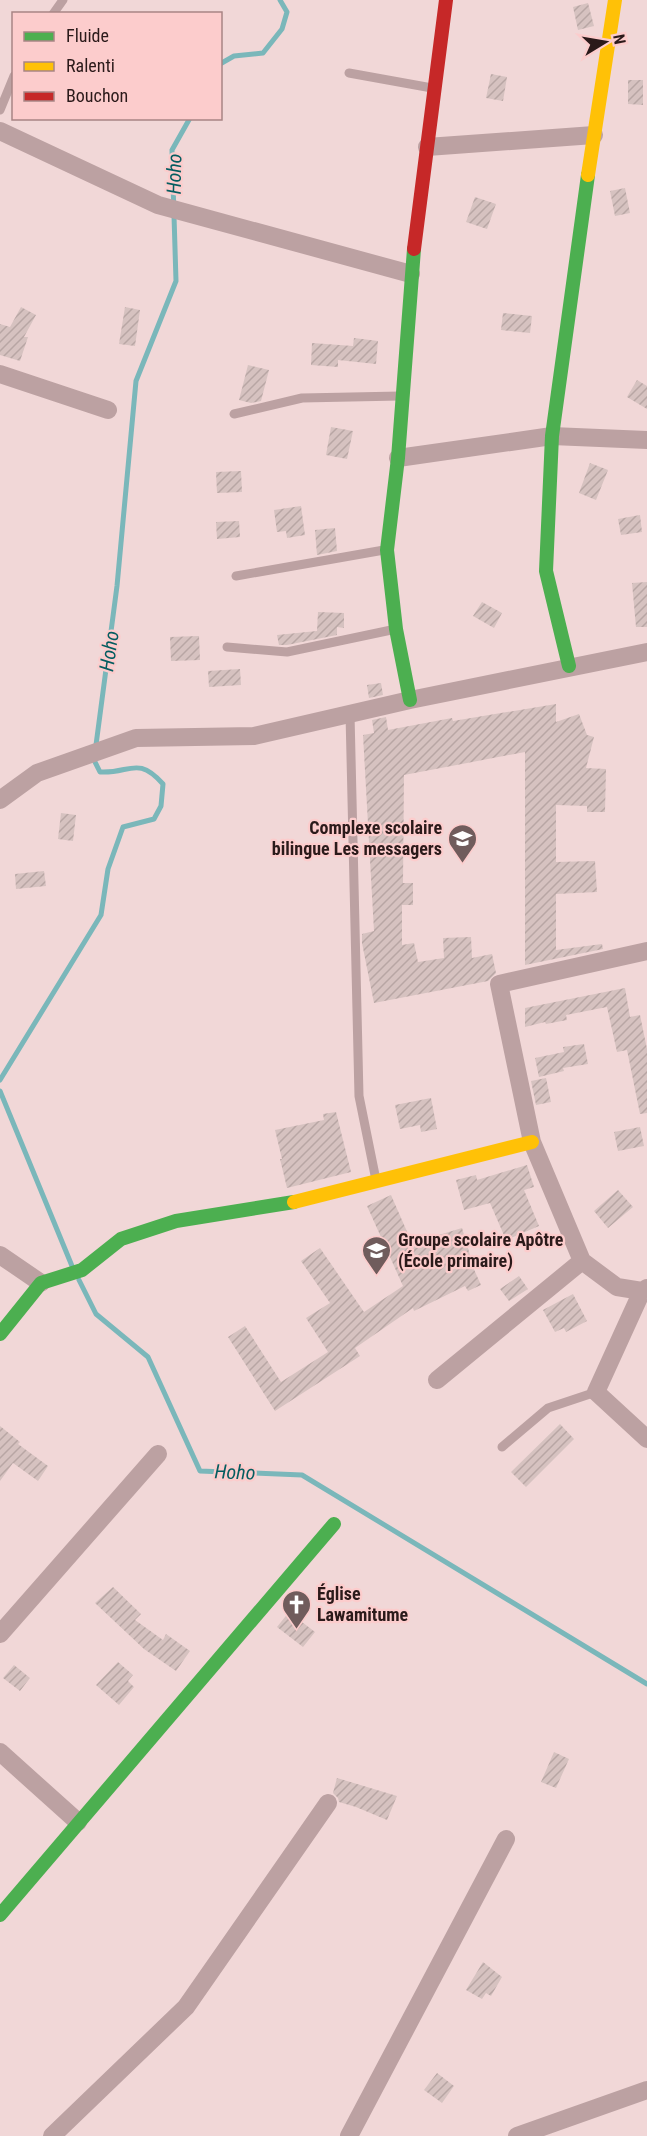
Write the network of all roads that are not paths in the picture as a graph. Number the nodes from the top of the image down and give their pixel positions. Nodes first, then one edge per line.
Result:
1 (63, 0) edge
2 (446, 0) edge
3 (615, 0) edge
4 (54, 12) edge
5 (349, 73) dead end
6 (12, 81) edge
7 (434, 89) junction
8 (0, 110) edge
9 (0, 131) edge
10 (594, 135) junction
11 (427, 147) junction
12 (411, 274) junction
13 (0, 374) edge
14 (403, 396) junction
15 (108, 410) dead end
16 (234, 414) dead end
17 (552, 436) junction
18 (647, 440) edge
19 (398, 458) junction
20 (387, 550) junction
21 (236, 576) dead end
22 (396, 629) junction
23 (227, 647) dead end
24 (647, 652) edge
25 (569, 666) junction
26 (410, 700) junction
27 (350, 714) junction
28 (0, 800) edge
29 (647, 951) edge
30 (532, 1142) junction
31 (376, 1181) junction
32 (0, 1255) edge
33 (582, 1262) junction
34 (41, 1283) junction
35 (645, 1292) edge
36 (0, 1334) edge
37 (437, 1380) dead end
38 (596, 1392) junction
39 (647, 1439) edge
40 (502, 1447) dead end
41 (158, 1454) dead end
42 (334, 1524) dead end
43 (0, 1634) edge
44 (0, 1752) edge
45 (328, 1803) dead end
46 (78, 1822) junction
47 (506, 1839) dead end
48 (0, 1915) edge
49 (647, 2090) edge
50 (52, 2136) edge
51 (349, 2136) edge
52 (517, 2136) edge

1 - 4 lane
2 - 7 street
3 - 10 street
5 - 7 lane
6 - 8 lane
7 - 11 street
9 - 12 street
10 - 11 street
10 - 17 street
11 - 12 street
12 - 14 street
13 - 15 street
14 - 16 lane
14 - 19 street
17 - 18 street
17 - 19 street
17 - 25 street
19 - 20 street
20 - 21 lane
20 - 22 street
22 - 23 lane
22 - 26 street
24 - 25 street
25 - 26 street
26 - 27 street
27 - 28 street
27 - 31 lane
29 - 30 street
30 - 31 street
30 - 33 street
31 - 34 street
32 - 34 street
33 - 35 street
33 - 37 street
34 - 36 street
35 - 38 street
38 - 39 street
38 - 40 lane
41 - 43 street
42 - 46 street
44 - 46 street
45 - 50 street
46 - 48 street
47 - 51 street
49 - 52 street

